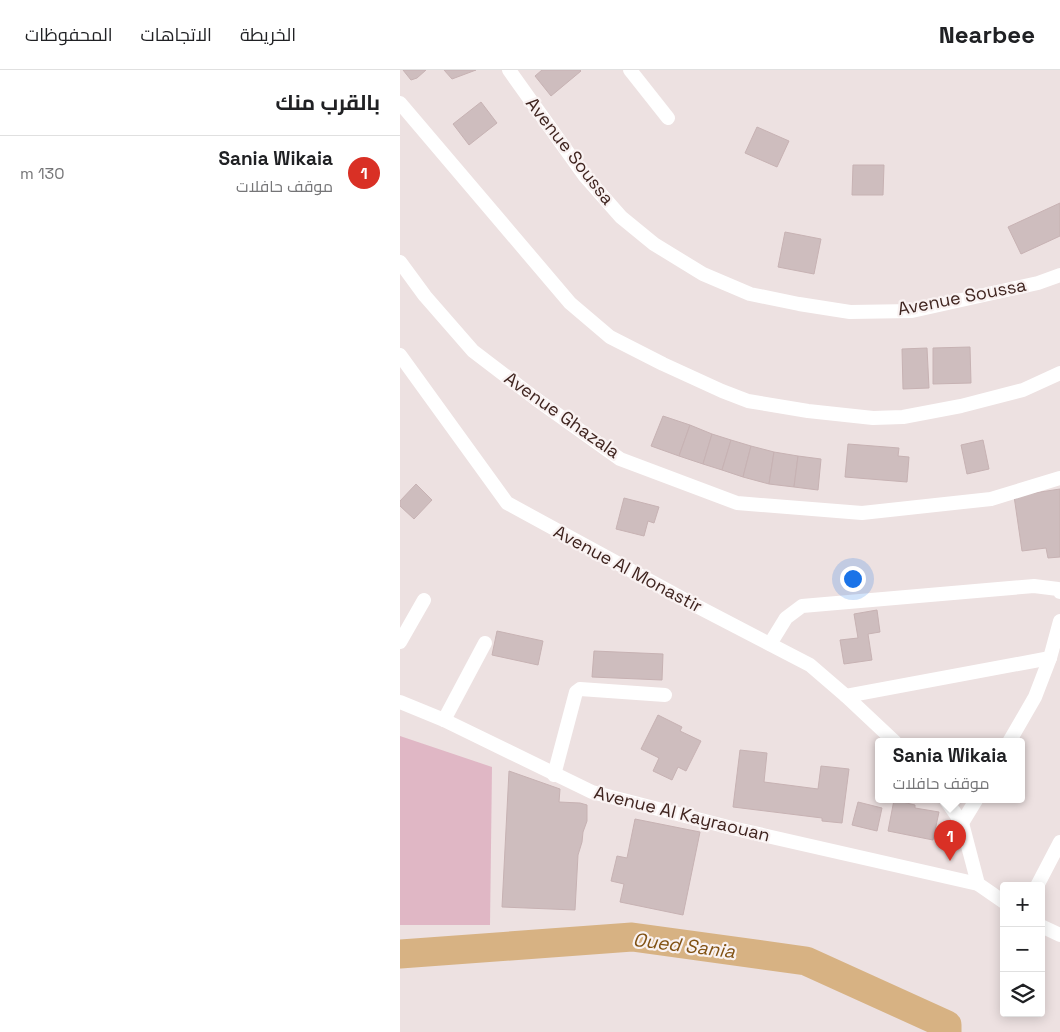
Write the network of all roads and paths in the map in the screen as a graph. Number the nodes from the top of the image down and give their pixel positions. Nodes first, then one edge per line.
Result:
1 (508, 70) edge
2 (630, 70) edge
3 (400, 103) edge
4 (668, 118) dead end
5 (400, 262) edge
6 (1060, 275) edge
7 (400, 355) edge
8 (1060, 373) edge
9 (1060, 478) edge
10 (1060, 592) edge
11 (424, 600) dead end
12 (1060, 621) edge
13 (400, 642) edge
14 (485, 643) dead end
15 (770, 644) junction
16 (1050, 658) junction
17 (665, 696) dead end
18 (846, 696) junction
19 (400, 702) edge
20 (444, 720) junction
21 (891, 738) edge
22 (1011, 738) edge
23 (554, 775) junction
24 (948, 803) edge
25 (974, 803) edge
26 (962, 824) junction
27 (1060, 842) edge
28 (1039, 882) edge
29 (978, 884) junction
30 (1000, 899) edge
31 (1043, 927) edge
32 (1060, 935) edge

1 - 6 street, Avenue Soussa
2 - 4 street
3 - 8 street
5 - 9 street, Avenue Ghazala
7 - 15 street, Avenue Al Monastir
10 - 15 street
11 - 13 street
12 - 16 street
14 - 20 street
15 - 18 street, Avenue Al Monastir
16 - 18 street
16 - 22 street
17 - 23 street
18 - 21 street, Avenue Al Monastir
19 - 20 street, Avenue Al Kayraouan
20 - 23 street, Avenue Al Kayraouan
23 - 29 street, Avenue Al Kayraouan
24 - 26 street
25 - 26 street
26 - 29 street
27 - 28 street
29 - 30 street
31 - 32 street

